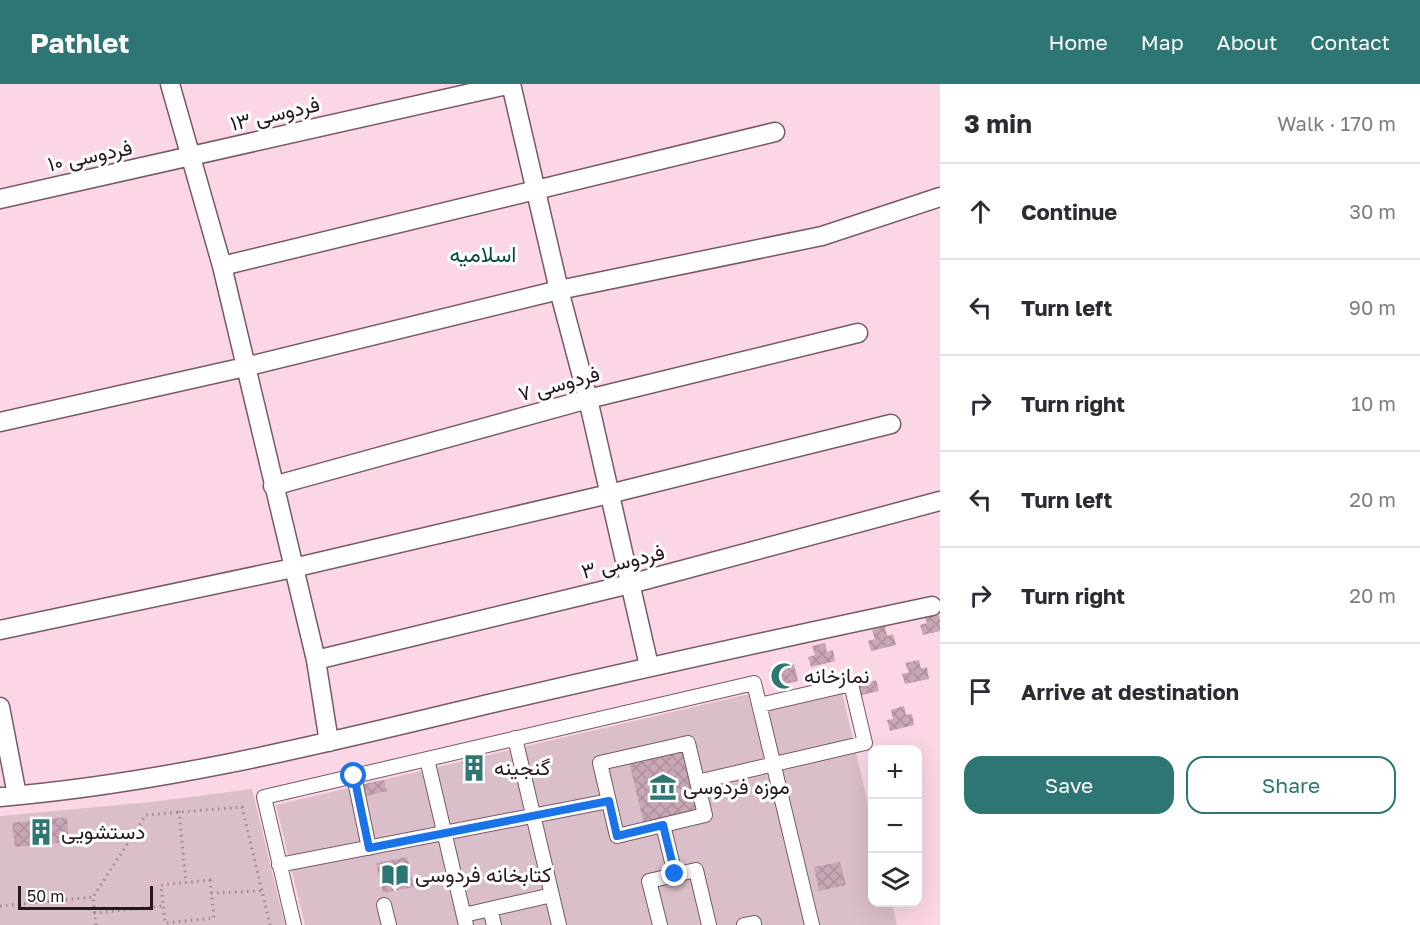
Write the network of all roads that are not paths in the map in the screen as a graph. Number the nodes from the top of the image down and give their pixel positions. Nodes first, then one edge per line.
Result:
1 (170, 84) edge
2 (511, 84) edge
3 (775, 132) dead end
4 (190, 157) junction
5 (535, 189) junction
6 (940, 196) edge
7 (0, 199) edge
8 (222, 266) junction
9 (559, 290) junction
10 (858, 333) dead end
11 (245, 368) junction
12 (588, 399) junction
13 (0, 422) edge
14 (891, 424) dead end
15 (273, 486) junction
16 (609, 494) junction
17 (940, 501) edge
18 (293, 568) junction
19 (630, 584) junction
20 (932, 606) dead end
21 (0, 630) edge
22 (316, 660) junction
23 (649, 666) junction
24 (760, 705) junction
25 (0, 707) edge
26 (514, 738) junction
27 (329, 742) junction
28 (427, 759) junction
29 (774, 764) junction
30 (354, 776) junction
31 (697, 782) junction
32 (9, 796) edge
33 (609, 801) junction
34 (533, 816) junction
35 (663, 825) junction
36 (444, 833) junction
37 (369, 848) junction
38 (279, 865) junction
39 (675, 874) junction
40 (552, 895) junction
41 (384, 905) dead end
42 (490, 909) junction
43 (465, 920) edge
44 (294, 925) edge
45 (389, 925) edge
46 (494, 925) edge
47 (559, 925) edge
48 (660, 925) edge
49 (709, 925) edge
50 (744, 925) edge
51 (754, 925) edge
52 (812, 925) edge

1 - 4 street
2 - 4 street, فردوسی ۱۳
2 - 5 street
3 - 5 street
4 - 7 street, فردوسی ۱۰
4 - 8 street
5 - 8 street
5 - 9 street
6 - 9 street
8 - 11 street
9 - 11 street
9 - 12 street
10 - 12 street, فردوسی ۷
11 - 13 street
11 - 15 street
12 - 15 street, فردوسی ۷
12 - 16 street
14 - 16 street
15 - 18 street
16 - 18 street
16 - 19 street
17 - 19 street, فردوسی ۳
18 - 21 street
18 - 22 street
19 - 22 street, فردوسی ۳
19 - 23 street
20 - 23 street
22 - 27 street
23 - 27 street
24 - 26 street
24 - 29 street
24 - 29 street
25 - 32 street
26 - 28 street
26 - 34 street
27 - 32 street
28 - 30 street
28 - 36 street
29 - 31 street
29 - 52 street
30 - 37 street
30 - 38 street
31 - 33 street
31 - 35 street
33 - 34 street
33 - 35 street
34 - 36 street
34 - 40 street
35 - 39 street
36 - 37 street
36 - 43 street
37 - 38 street
38 - 44 street
39 - 48 street
39 - 49 street
40 - 42 street
40 - 47 street
41 - 45 street
42 - 43 street
42 - 46 street
50 - 51 street

